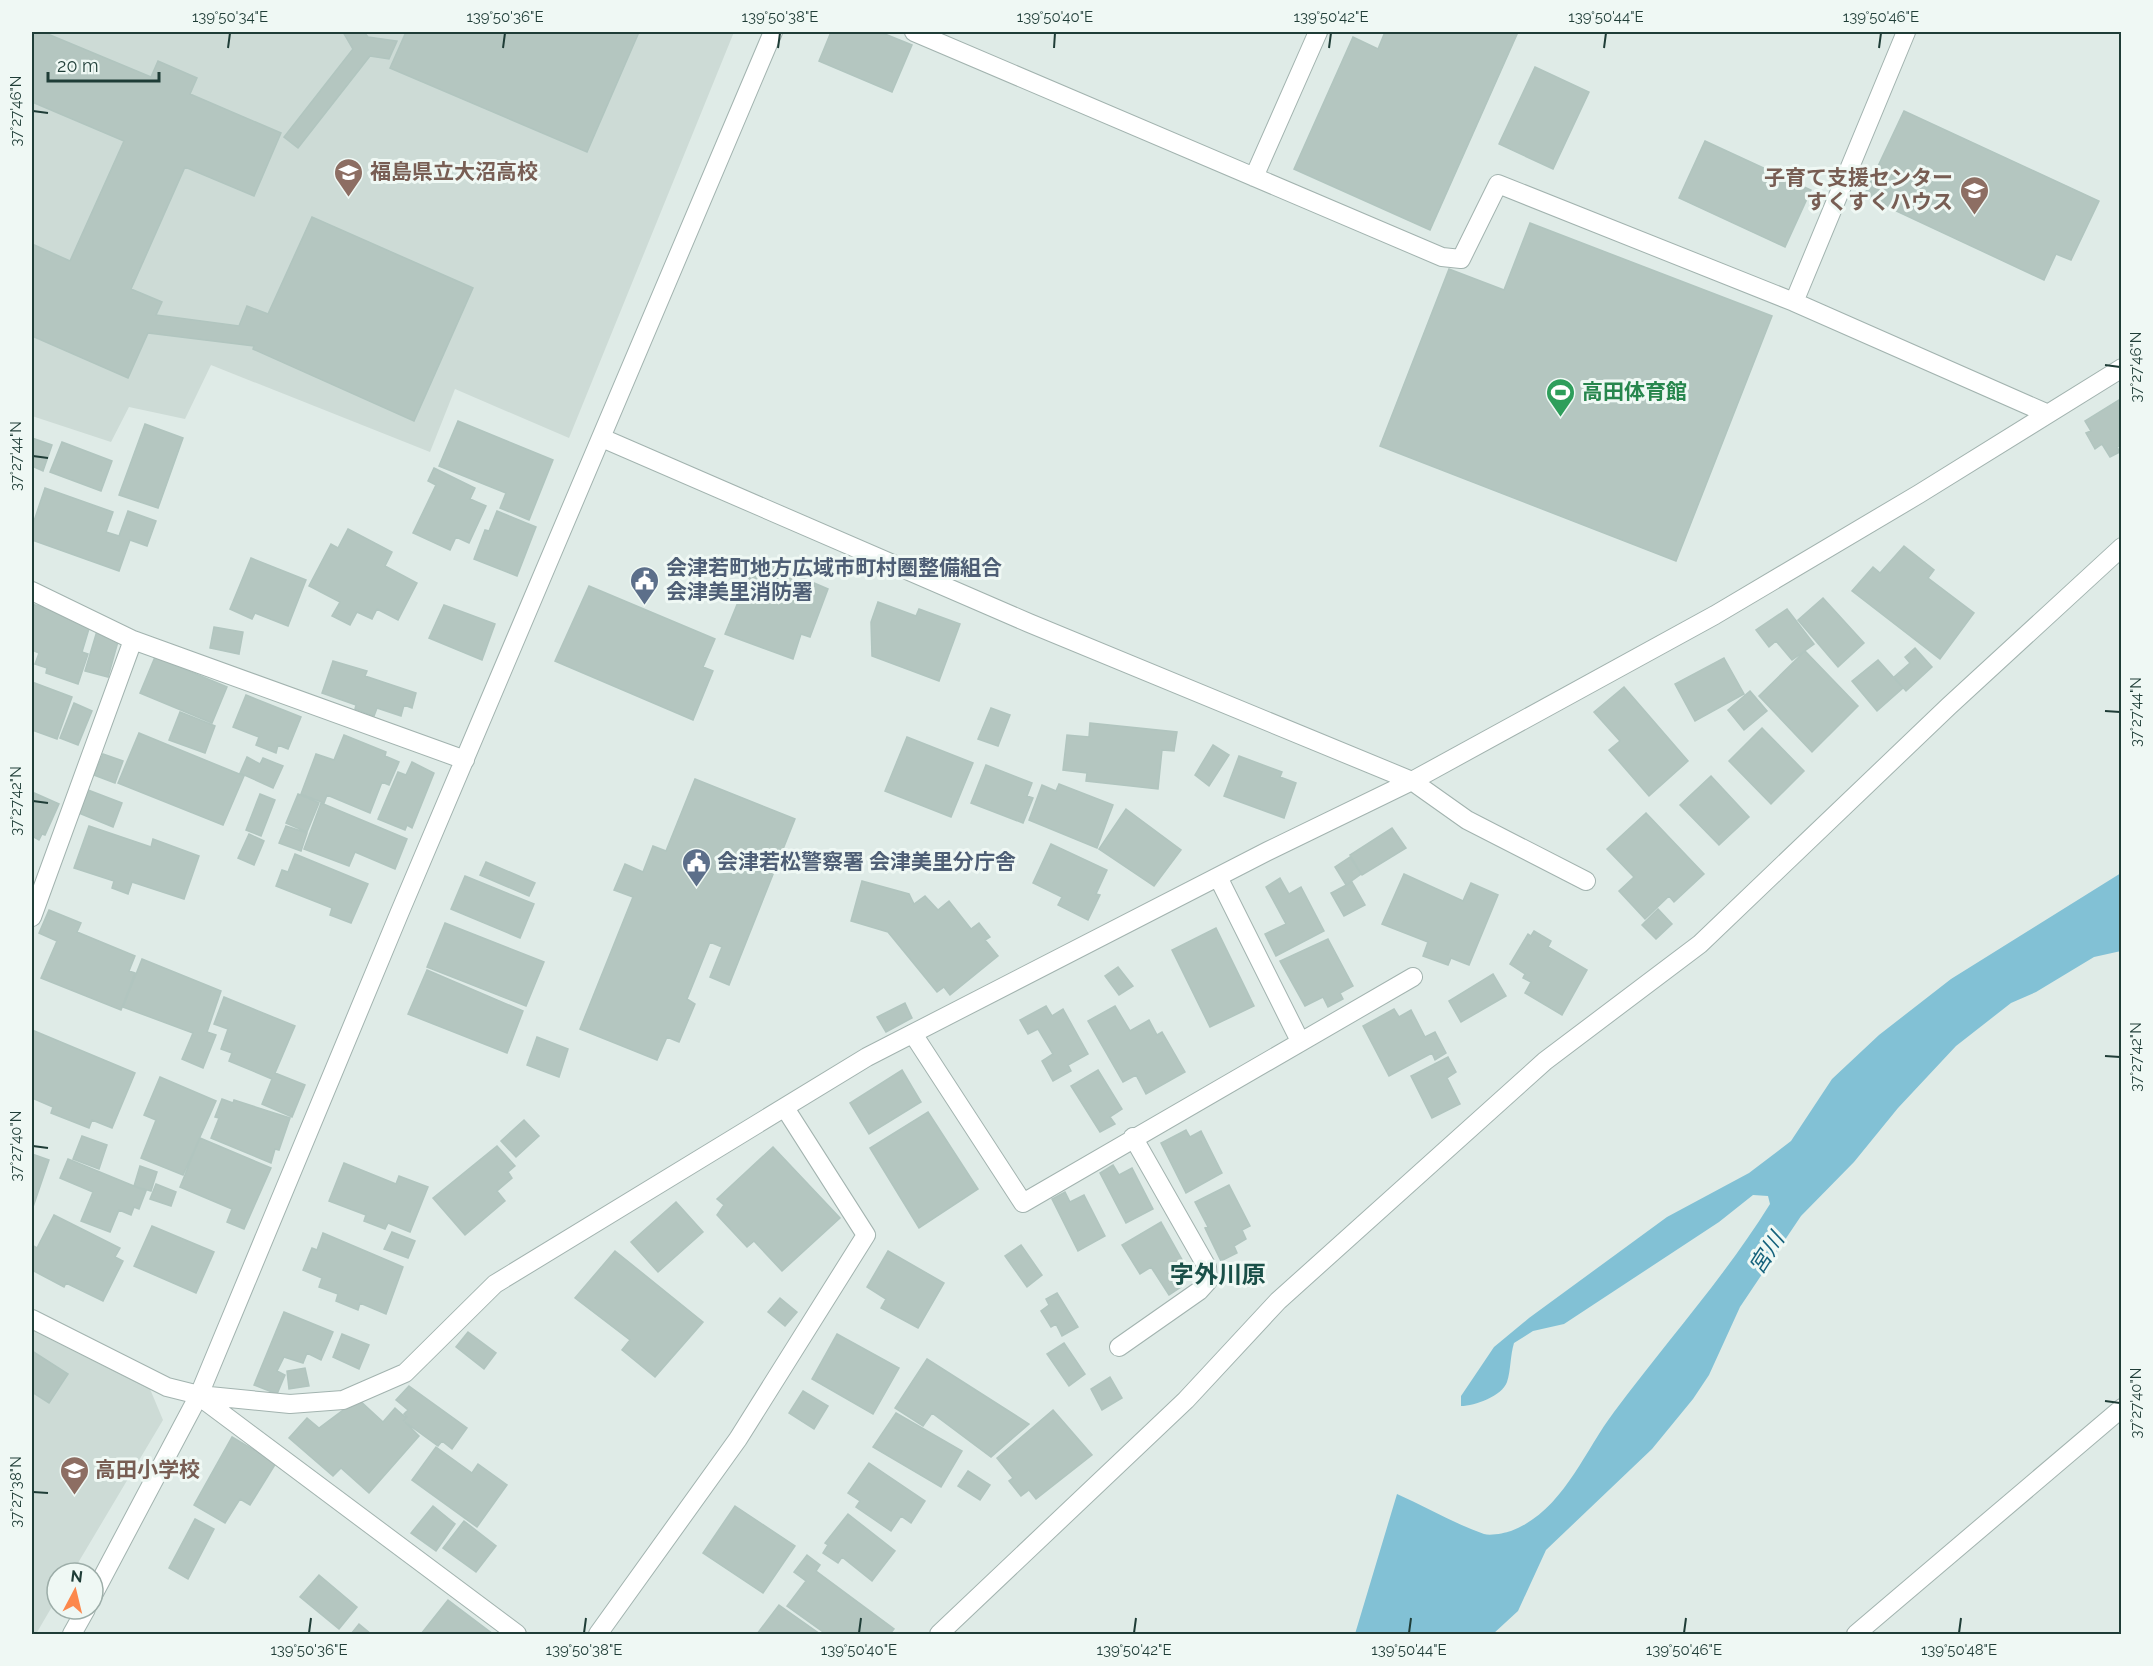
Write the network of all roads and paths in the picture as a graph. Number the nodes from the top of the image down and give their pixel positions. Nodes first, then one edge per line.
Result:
1 (773, 32) edge
2 (914, 32) edge
3 (1318, 32) edge
4 (1906, 32) edge
5 (1254, 177) junction
6 (1794, 302) junction
7 (2121, 368) edge
8 (2046, 413) junction
9 (602, 438) junction
10 (2121, 547) edge
11 (32, 591) edge
12 (133, 640) junction
13 (465, 760) junction
14 (1412, 781) junction
15 (1218, 877) junction
16 (1586, 880) dead end
17 (32, 917) edge
18 (1413, 977) dead end
19 (913, 1034) junction
20 (1300, 1041) junction
21 (785, 1108) junction
22 (1133, 1137) junction
23 (32, 1319) edge
24 (1119, 1347) dead end
25 (199, 1395) junction
26 (2121, 1408) edge
27 (105, 1572) edge
28 (80, 1621) edge
29 (72, 1635) edge
30 (517, 1635) edge
31 (598, 1635) edge
32 (939, 1635) edge
33 (1856, 1635) edge

1 - 9 street
2 - 5 street
3 - 5 street
4 - 6 street
5 - 6 street
6 - 8 street
7 - 8 street
8 - 14 street
9 - 13 street
9 - 14 street
10 - 32 street
11 - 12 street
12 - 13 street
12 - 17 street
13 - 25 street
14 - 15 street
14 - 16 street
15 - 19 street
15 - 20 street
18 - 20 street
19 - 21 street
19 - 22 street
20 - 22 street
21 - 25 street
21 - 31 street
22 - 24 street
23 - 25 street
25 - 27 street
25 - 30 street
26 - 33 street
28 - 29 street

